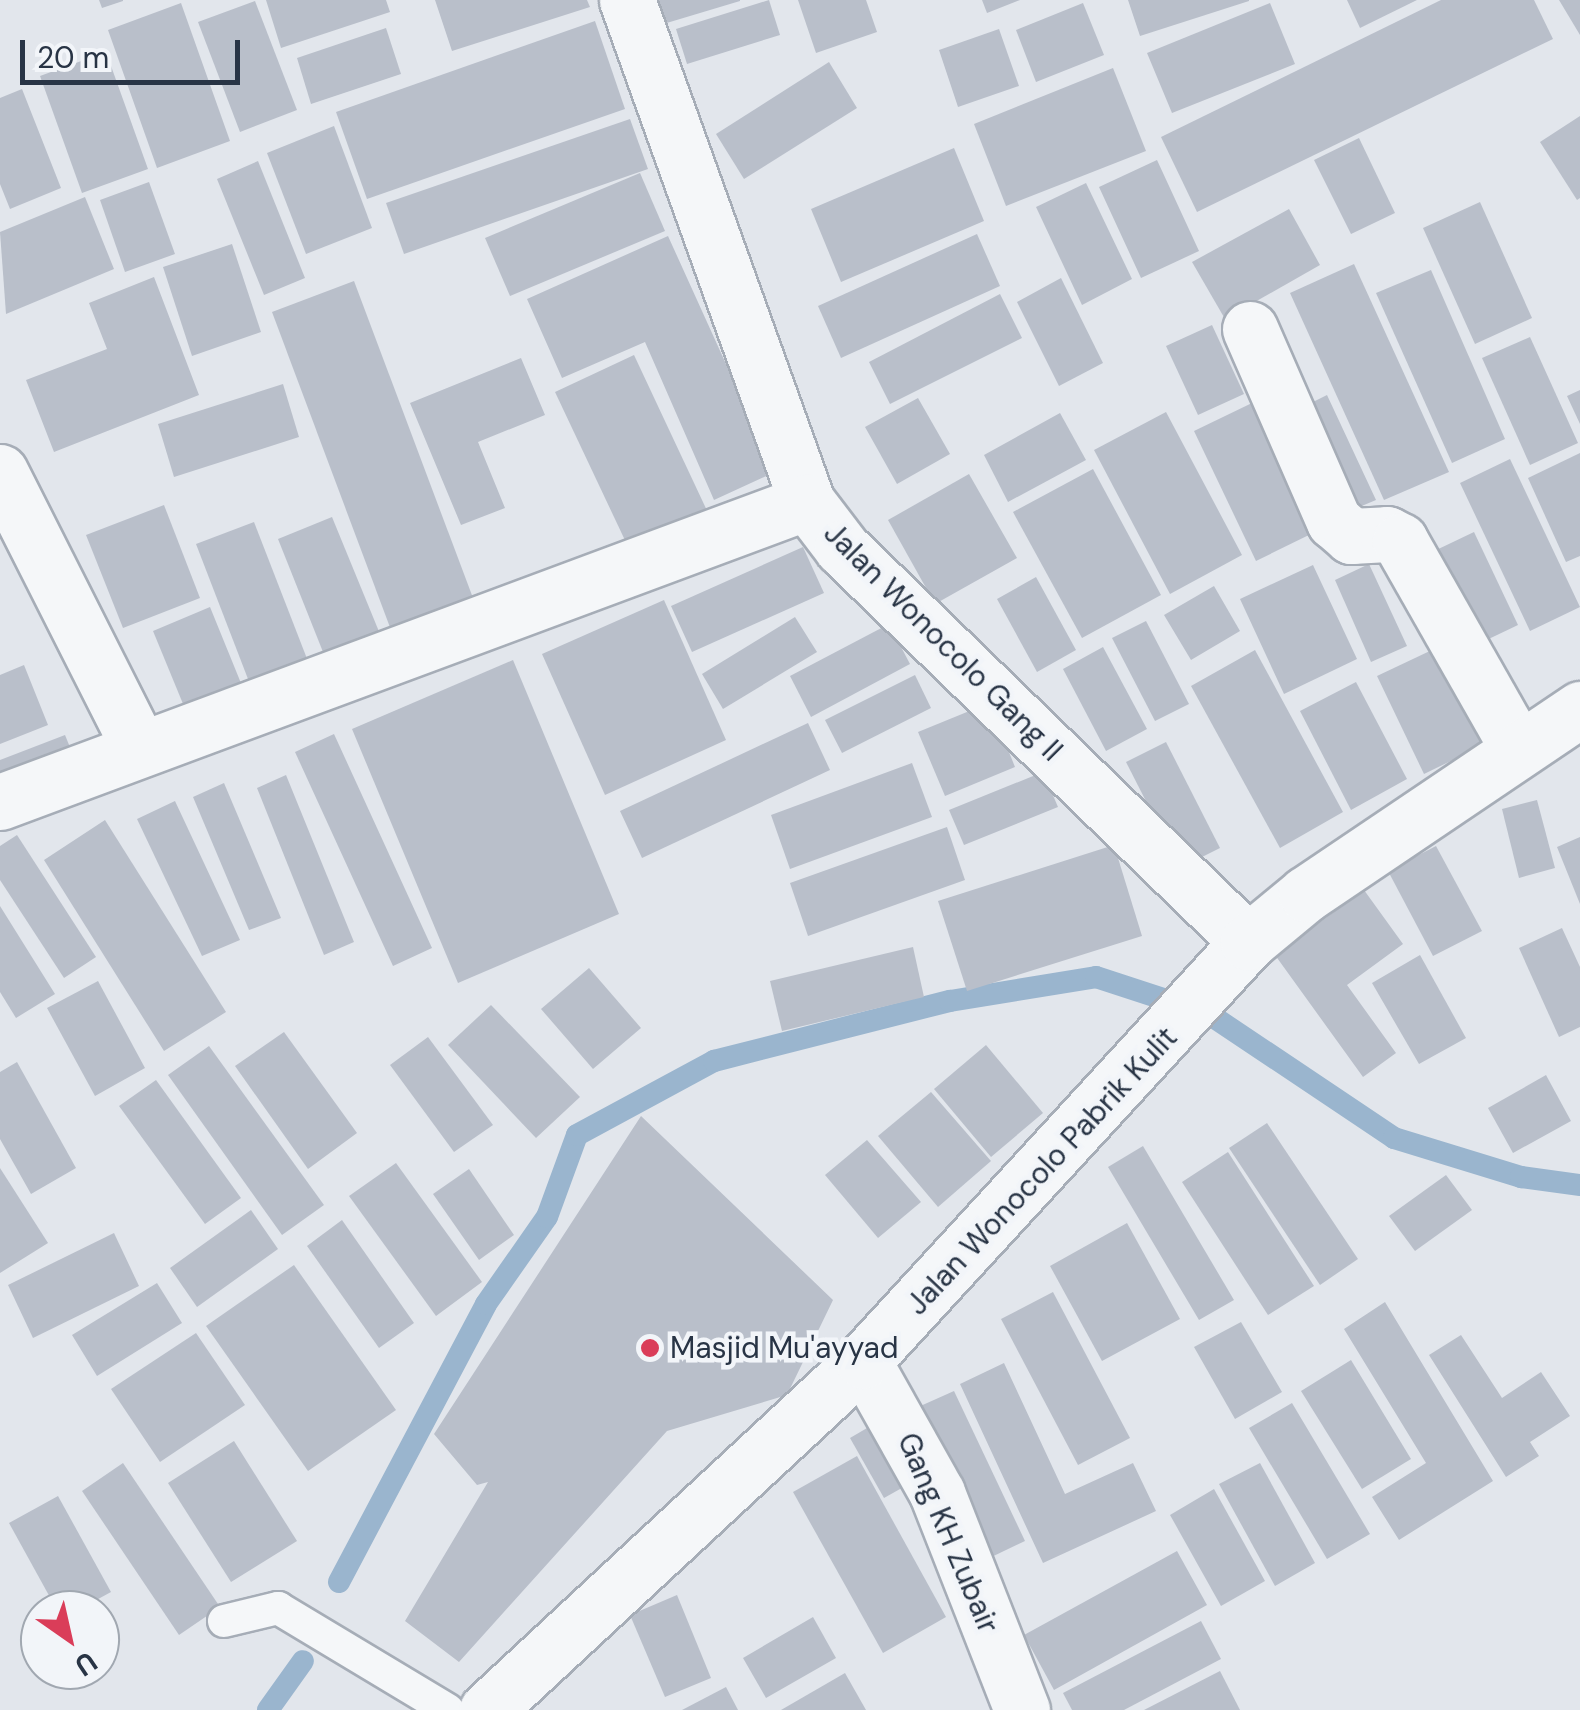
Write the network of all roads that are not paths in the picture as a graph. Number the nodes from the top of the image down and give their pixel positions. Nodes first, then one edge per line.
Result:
1 (627, 0) edge
2 (1250, 329) dead end
3 (0, 472) edge
4 (806, 502) junction
5 (1580, 708) edge
6 (139, 747) junction
7 (1518, 747) junction
8 (0, 802) edge
9 (1243, 948) junction
10 (863, 1362) junction
11 (224, 1621) dead end
12 (448, 1710) edge
13 (487, 1710) edge
14 (1022, 1710) edge

1 - 4 street, Jalan Wonocolo Gang II
2 - 7 street
3 - 6 street
4 - 6 street
4 - 9 street, Jalan Wonocolo Gang II
5 - 7 street, Jalan Wonocolo Pabrik Kulit
6 - 8 street
7 - 9 street, Jalan Wonocolo Pabrik Kulit
9 - 10 street, Jalan Wonocolo Pabrik Kulit
10 - 13 street, Jalan Wonocolo Pabrik Kulit
10 - 14 street, Gang KH Zubair
11 - 12 lane

